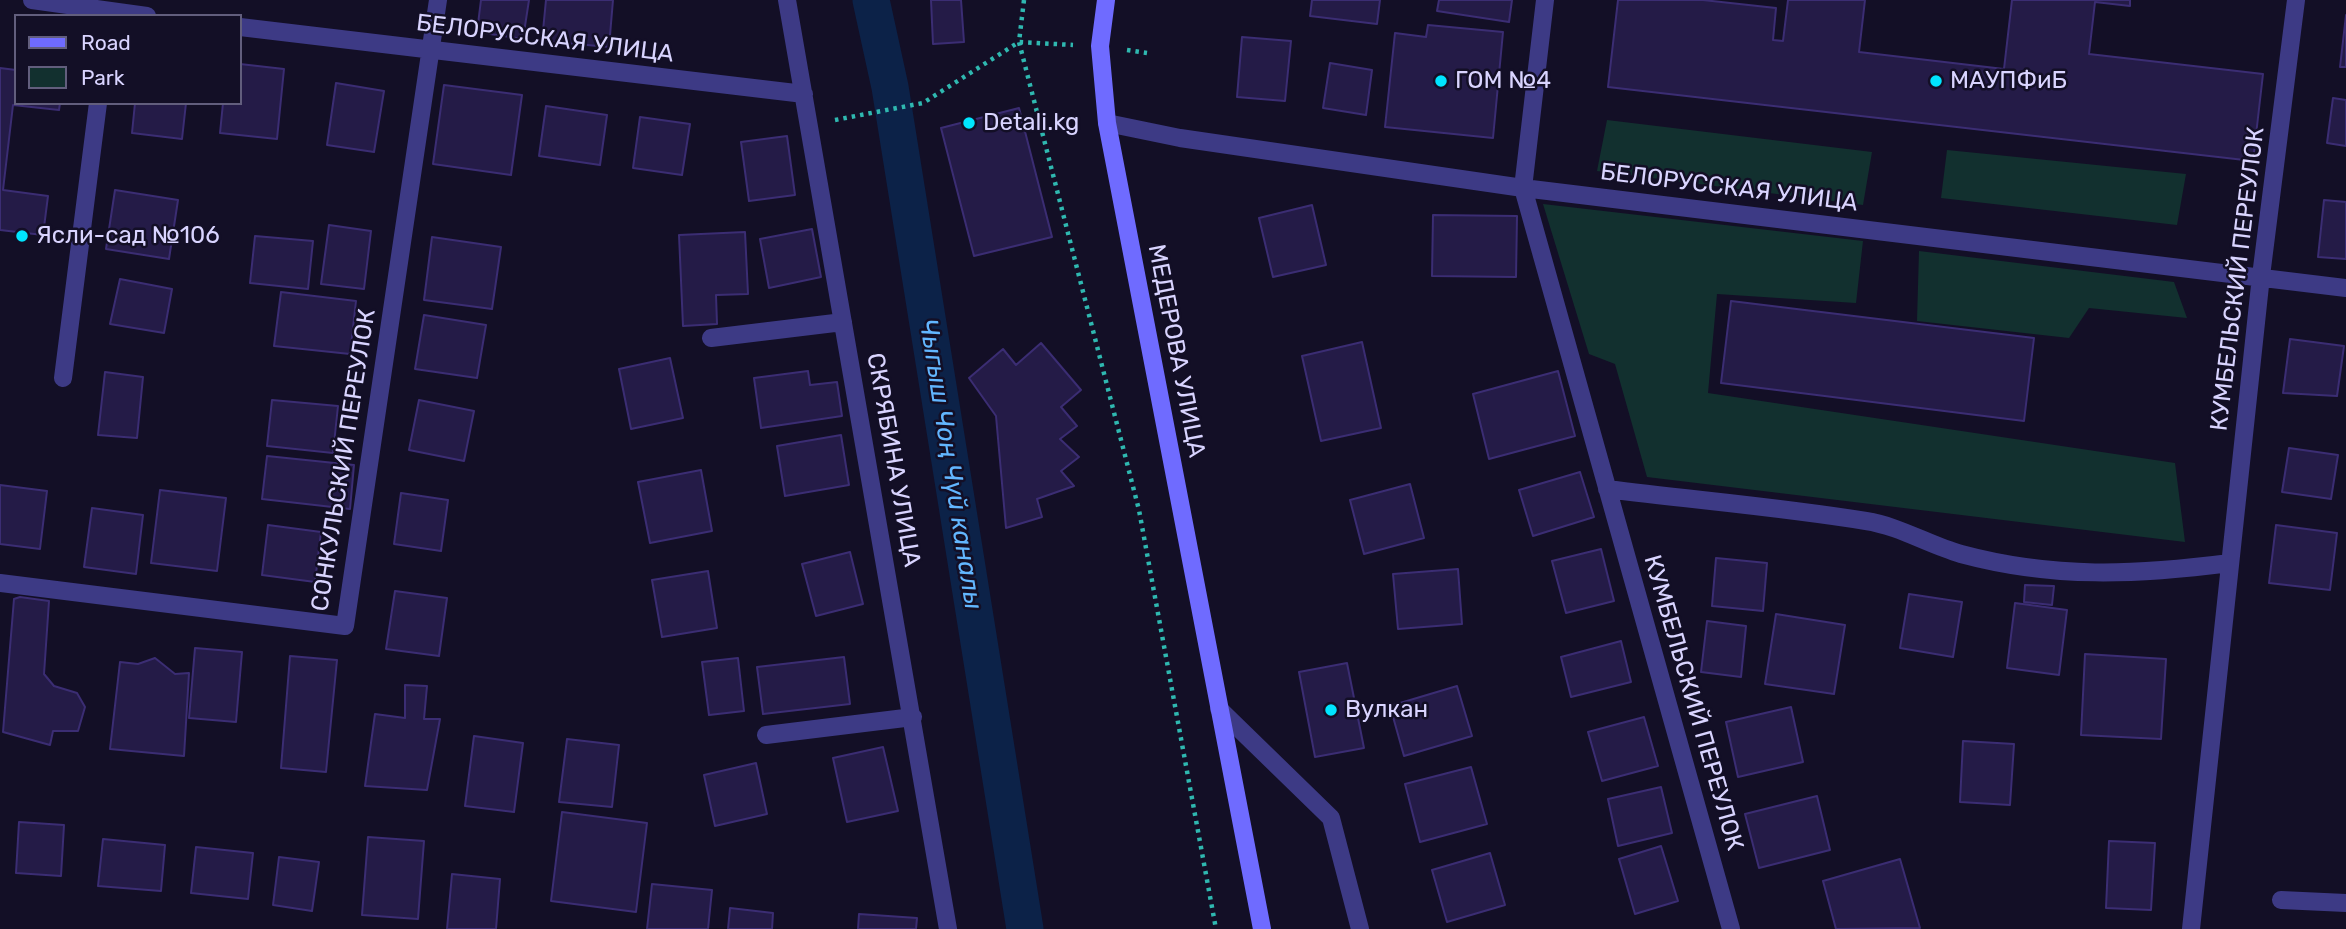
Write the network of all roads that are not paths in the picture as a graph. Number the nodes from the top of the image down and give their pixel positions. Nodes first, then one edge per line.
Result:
1 (32, 0) edge
2 (438, 0) edge
3 (787, 0) edge
4 (1106, 0) edge
5 (1545, 0) edge
6 (2296, 0) edge
7 (109, 13) edge
8 (242, 27) edge
9 (430, 50) junction
10 (804, 94) junction
11 (98, 105) edge
12 (1107, 123) junction
13 (1523, 188) junction
14 (2261, 276) junction
15 (2346, 288) edge
16 (843, 322) junction
17 (711, 338) dead end
18 (63, 378) dead end
19 (1607, 489) junction
20 (2230, 563) junction
21 (0, 583) edge
22 (1219, 709) junction
23 (913, 717) junction
24 (766, 735) dead end
25 (2281, 900) dead end
26 (2346, 903) edge
27 (948, 929) edge
28 (1262, 929) edge
29 (1360, 929) edge
30 (1731, 929) edge
31 (2191, 929) edge

1 - 7 street
2 - 9 street, СОНКУЛЬСКИЙ ПЕРЕУЛОК
3 - 10 street, СКРЯБИНА УЛИЦА
4 - 12 main road, МЕДЕРОВА УЛИЦА
5 - 13 street, КУМБЕЛЬСКИЙ ПЕРЕУЛОК
6 - 14 street, КУМБЕЛЬСКИЙ ПЕРЕУЛОК
8 - 9 street, БЕЛОРУССКАЯ УЛИЦА
9 - 10 street, БЕЛОРУССКАЯ УЛИЦА
9 - 21 street, СОНКУЛЬСКИЙ ПЕРЕУЛОК
10 - 16 street, СКРЯБИНА УЛИЦА
11 - 18 street
12 - 13 street, БЕЛОРУССКАЯ УЛИЦА
12 - 22 main road, МЕДЕРОВА УЛИЦА
13 - 14 street, БЕЛОРУССКАЯ УЛИЦА
13 - 19 street, КУМБЕЛЬСКИЙ ПЕРЕУЛОК
14 - 15 street, БЕЛОРУССКАЯ УЛИЦА
14 - 20 street, КУМБЕЛЬСКИЙ ПЕРЕУЛОК
16 - 17 street
16 - 23 street, СКРЯБИНА УЛИЦА
19 - 20 street
19 - 30 street, КУМБЕЛЬСКИЙ ПЕРЕУЛОК
20 - 31 street, КУМБЕЛЬСКИЙ ПЕРЕУЛОК
22 - 28 main road, МЕДЕРОВА УЛИЦА
22 - 29 street
23 - 24 street
23 - 27 street, СКРЯБИНА УЛИЦА
25 - 26 street

